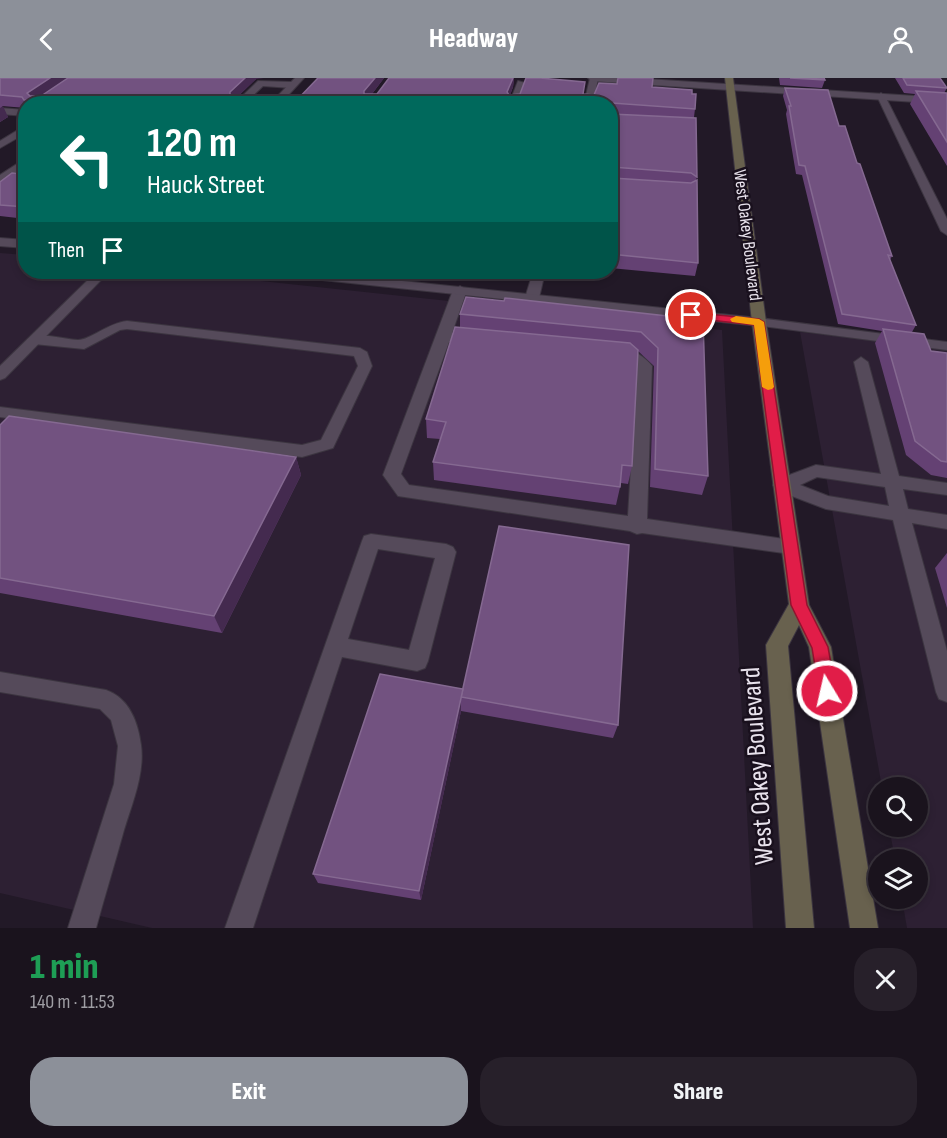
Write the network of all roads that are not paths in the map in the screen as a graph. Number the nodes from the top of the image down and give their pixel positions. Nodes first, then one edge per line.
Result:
1 (300, 78) edge
2 (593, 78) edge
3 (521, 83) edge
4 (730, 83) edge
5 (292, 86) junction
6 (247, 96) edge
7 (282, 96) edge
8 (516, 96) edge
9 (590, 96) edge
10 (882, 96) junction
11 (947, 101) edge
12 (0, 111) edge
13 (18, 112) edge
14 (18, 133) edge
15 (0, 145) edge
16 (18, 167) edge
17 (0, 180) edge
18 (947, 231) edge
19 (0, 242) edge
20 (18, 243) edge
21 (96, 279) edge
22 (407, 279) edge
23 (537, 279) edge
24 (460, 290) junction
25 (532, 298) junction
26 (759, 322) junction
27 (444, 336) junction
28 (34, 340) junction
29 (491, 341) edge
30 (947, 346) edge
31 (596, 352) edge
32 (861, 362) dead end
33 (0, 375) edge
34 (0, 412) edge
35 (891, 481) junction
36 (782, 485) junction
37 (947, 489) edge
38 (900, 514) junction
39 (947, 522) edge
40 (638, 527) junction
41 (791, 548) junction
42 (799, 605) junction
43 (334, 646) junction
44 (0, 682) edge
45 (947, 692) edge
46 (81, 928) edge
47 (239, 928) edge
48 (800, 928) edge
49 (864, 928) edge

1 - 5 street
2 - 4 street
2 - 9 street
3 - 8 street
4 - 10 street
4 - 26 main road, West Oakey Boulevard
5 - 6 street
5 - 7 street
10 - 11 street
10 - 18 street
12 - 13 street
14 - 15 street
16 - 17 street
19 - 20 street
21 - 28 street
22 - 24 street
23 - 25 street
24 - 25 street
24 - 27 street
25 - 26 street
26 - 30 street
26 - 36 main road, West Oakey Boulevard
27 - 29 street
27 - 40 street
28 - 33 street
28 - 34 street
31 - 40 street
32 - 35 street
35 - 36 street
35 - 37 street
35 - 38 street
36 - 38 street
36 - 41 main road, West Oakey Boulevard
38 - 39 street
38 - 45 street
40 - 41 street
41 - 42 main road, West Oakey Boulevard
42 - 48 main road, West Oakey Boulevard
42 - 49 main road, West Oakey Boulevard
43 - 43 street
43 - 47 street
44 - 46 street

